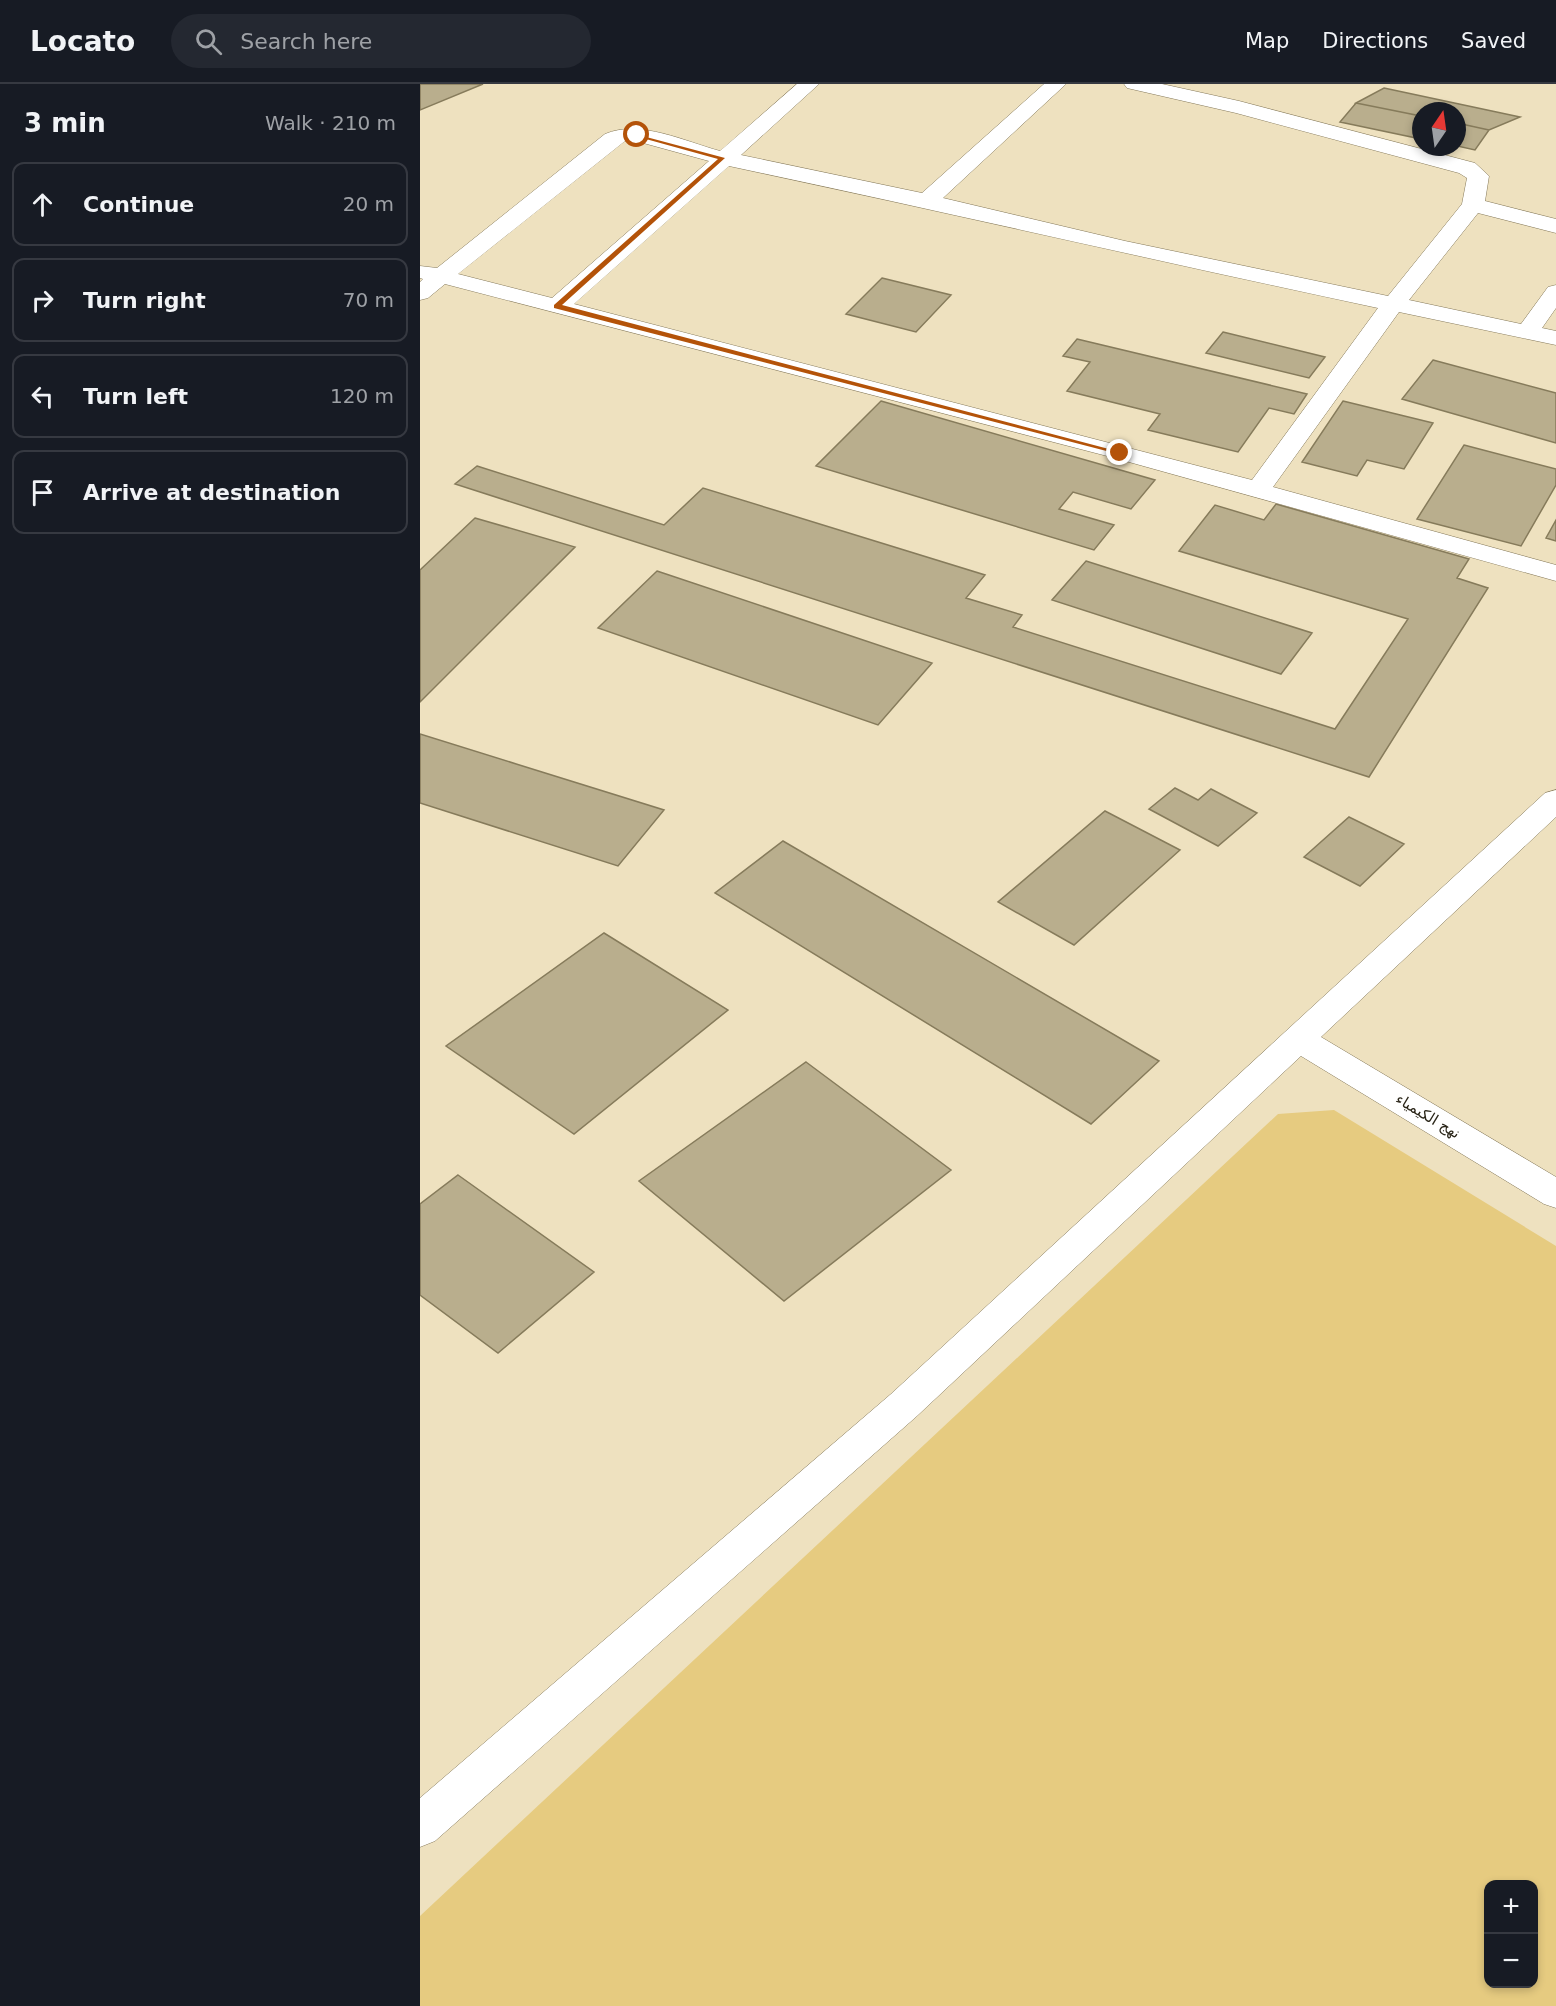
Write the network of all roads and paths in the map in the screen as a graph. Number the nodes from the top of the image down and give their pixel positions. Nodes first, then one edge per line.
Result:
1 (809, 84) edge
2 (1056, 84) edge
3 (1134, 84) edge
4 (722, 158) junction
5 (927, 201) junction
6 (1473, 205) junction
7 (1556, 226) edge
8 (430, 274) edge
9 (1556, 292) edge
10 (420, 293) edge
11 (1394, 303) junction
12 (556, 306) junction
13 (1527, 332) junction
14 (1556, 338) edge
15 (1257, 490) junction
16 (1556, 573) edge
17 (1556, 800) edge
18 (1299, 1039) junction
19 (1556, 1194) edge
20 (420, 1826) edge

1 - 4 street
2 - 5 street
3 - 6 street
4 - 5 street
4 - 8 street
4 - 12 street
5 - 11 street
6 - 7 street
6 - 11 street
8 - 10 street
8 - 12 street
9 - 13 street
11 - 13 street
11 - 15 street
12 - 15 street
13 - 14 street
15 - 16 street
17 - 18 street
18 - 19 street, نهج الكيمياء
18 - 20 street

